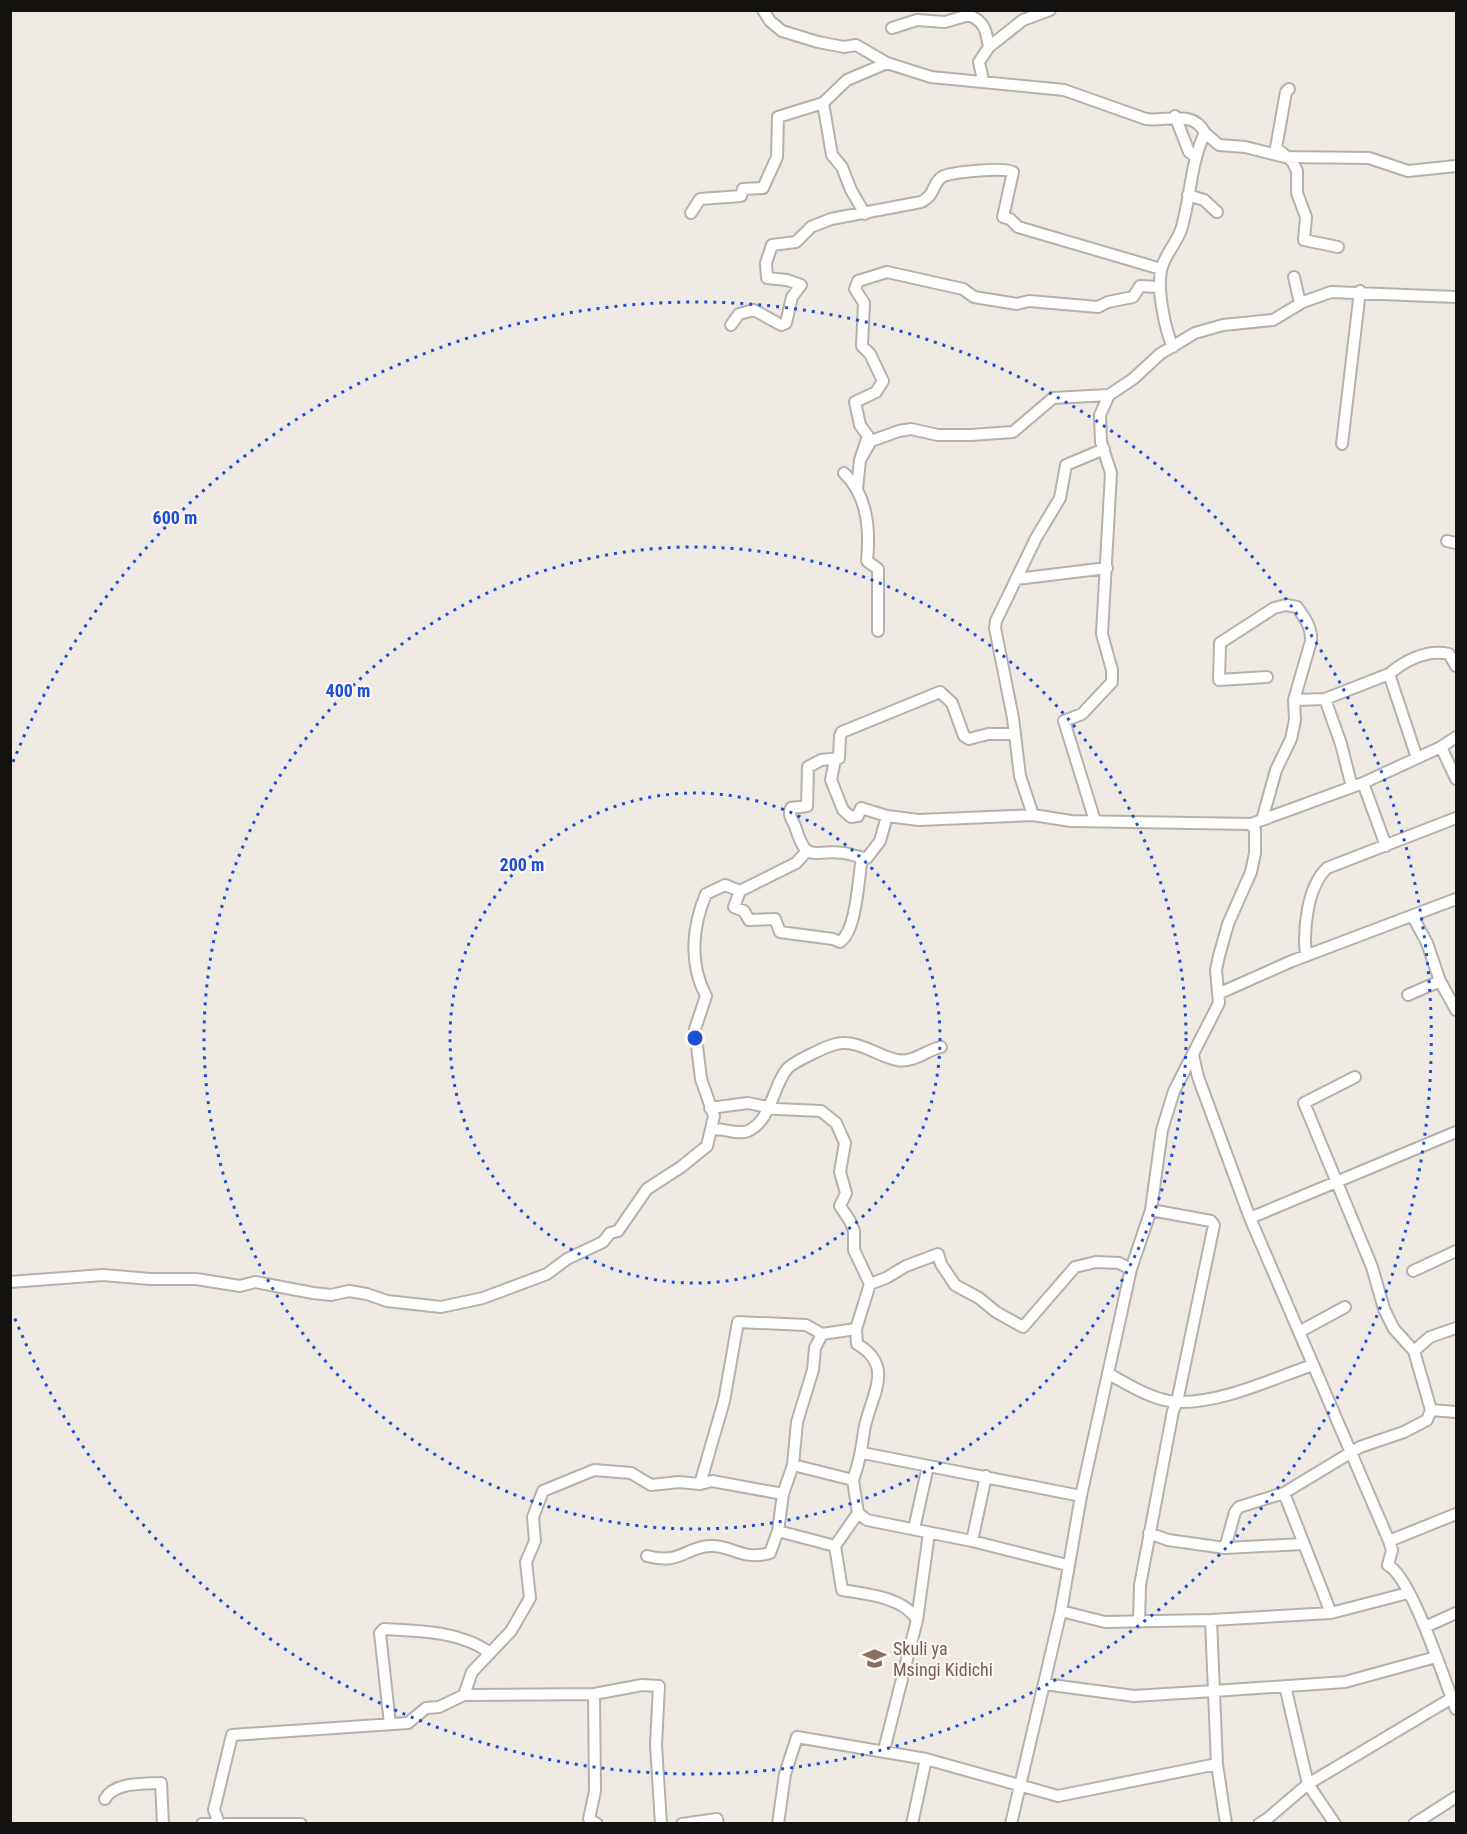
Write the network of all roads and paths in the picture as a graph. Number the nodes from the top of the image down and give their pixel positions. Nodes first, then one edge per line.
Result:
1 (763, 10) edge
2 (1050, 10) edge
3 (892, 28) dead end
4 (988, 47) junction
5 (887, 63) junction
6 (983, 80) junction
7 (1289, 89) dead end
8 (823, 103) junction
9 (1174, 116) junction
10 (1205, 133) junction
11 (1195, 156) junction
12 (1285, 157) junction
13 (1456, 166) edge
14 (1188, 195) junction
15 (1217, 212) dead end
16 (691, 213) dead end
17 (865, 214) junction
18 (1338, 247) dead end
19 (1161, 269) junction
20 (1294, 277) dead end
21 (1160, 287) junction
22 (1360, 291) junction
23 (1456, 297) edge
24 (1300, 303) junction
25 (731, 325) dead end
26 (1173, 347) junction
27 (1109, 395) junction
28 (1342, 444) dead end
29 (1104, 449) junction
30 (860, 460) junction
31 (844, 473) dead end
32 (857, 489) junction
33 (1107, 568) junction
34 (1016, 579) junction
35 (878, 631) dead end
36 (1456, 666) edge
37 (1389, 675) junction
38 (1267, 677) dead end
39 (1324, 699) junction
40 (1294, 700) junction
41 (1014, 734) junction
42 (1456, 737) edge
43 (1441, 747) junction
44 (1417, 758) junction
45 (835, 760) junction
46 (1456, 779) edge
47 (1364, 783) junction
48 (1352, 786) junction
49 (1033, 815) junction
50 (887, 816) junction
51 (1456, 818) edge
52 (1095, 821) junction
53 (1256, 822) junction
54 (1386, 846) junction
55 (807, 851) junction
56 (862, 858) junction
57 (740, 891) junction
58 (1456, 898) edge
59 (1413, 917) junction
60 (1306, 956) junction
61 (1440, 981) junction
62 (1220, 993) junction
63 (1408, 995) dead end
64 (1456, 1010) edge
65 (941, 1047) dead end
66 (1193, 1055) junction
67 (1355, 1077) dead end
68 (710, 1108) junction
69 (768, 1108) junction
70 (712, 1129) junction
71 (1456, 1132) edge
72 (1336, 1184) junction
73 (1151, 1210) junction
74 (1250, 1218) junction
75 (1456, 1251) edge
76 (1131, 1269) junction
77 (1413, 1271) dead end
78 (10, 1282) edge
79 (870, 1284) junction
80 (1345, 1307) dead end
81 (1456, 1328) edge
82 (856, 1329) junction
83 (1299, 1332) junction
84 (822, 1334) junction
85 (1414, 1351) junction
86 (1313, 1365) junction
87 (1109, 1374) junction
88 (1177, 1402) junction
89 (1431, 1410) junction
90 (1456, 1412) edge
91 (1352, 1452) junction
92 (863, 1453) junction
93 (793, 1465) junction
94 (928, 1466) junction
95 (986, 1476) junction
96 (853, 1480) junction
97 (700, 1484) junction
98 (1284, 1492) junction
99 (783, 1494) junction
100 (1081, 1496) junction
101 (858, 1513) junction
102 (1456, 1514) edge
103 (914, 1529) junction
104 (778, 1531) junction
105 (929, 1533) junction
106 (1149, 1533) junction
107 (972, 1541) junction
108 (1389, 1541) junction
109 (1303, 1544) junction
110 (835, 1546) junction
111 (1225, 1548) junction
112 (647, 1556) dead end
113 (1067, 1565) junction
114 (1408, 1593) junction
115 (1061, 1611) junction
116 (1332, 1613) junction
117 (1456, 1613) edge
118 (917, 1620) junction
119 (1211, 1620) junction
120 (1139, 1622) junction
121 (1425, 1627) junction
122 (489, 1652) junction
123 (1436, 1657) junction
124 (1044, 1684) junction
125 (1285, 1686) junction
126 (1214, 1691) junction
127 (594, 1694) junction
128 (464, 1695) junction
129 (1454, 1704) edge
130 (390, 1724) junction
131 (884, 1750) junction
132 (926, 1759) junction
133 (1217, 1764) junction
134 (1308, 1784) junction
135 (1021, 1786) junction
136 (1456, 1797) edge
137 (105, 1798) dead end
138 (684, 1823) edge
139 (163, 1824) edge
140 (202, 1824) edge
141 (218, 1824) edge
142 (226, 1824) edge
143 (301, 1824) edge
144 (597, 1824) edge
145 (661, 1824) edge
146 (718, 1824) edge
147 (778, 1824) edge
148 (912, 1824) edge
149 (1011, 1824) edge
150 (1226, 1824) edge
151 (1259, 1824) edge
152 (1335, 1824) edge
153 (1414, 1824) edge

1 - 5 street
2 - 4 street
3 - 4 street
4 - 6 street
5 - 6 street
5 - 8 street
6 - 9 street
7 - 12 street
8 - 16 street
8 - 17 street
9 - 10 street
9 - 11 street
10 - 11 street
10 - 12 street
11 - 14 street
12 - 13 street
12 - 18 street
14 - 15 street
14 - 19 street
17 - 19 street
17 - 25 street
19 - 21 street
20 - 24 street
21 - 26 street
21 - 30 street
22 - 23 street
22 - 24 street
22 - 28 street
24 - 26 street
26 - 27 street
27 - 29 street
27 - 30 street
29 - 33 street
29 - 34 street
30 - 32 street
31 - 32 street
32 - 35 street
33 - 34 street
33 - 52 street
34 - 41 street
36 - 37 street
37 - 39 street
37 - 44 street
38 - 40 street
39 - 40 street
39 - 48 street
40 - 53 street
41 - 45 street
41 - 49 street
42 - 43 street
43 - 44 street
43 - 46 street
44 - 47 street
45 - 50 street
45 - 55 street
47 - 48 street
47 - 54 street
48 - 53 street
49 - 50 street
49 - 52 street
50 - 56 street
51 - 54 street
52 - 53 street
53 - 62 street
54 - 60 street
55 - 56 street
55 - 57 street
56 - 57 street
57 - 68 street
58 - 59 street
59 - 60 street
59 - 61 street
60 - 62 street
61 - 63 street
61 - 64 street
62 - 66 street
65 - 69 street
66 - 73 street
66 - 74 street
67 - 72 street
68 - 69 street
68 - 70 street
69 - 70 street
69 - 79 street
70 - 78 street
71 - 72 street
72 - 74 street
72 - 85 street
73 - 76 street
73 - 88 street
74 - 83 street
75 - 77 street
76 - 79 street
76 - 87 street
79 - 82 street
80 - 83 street
81 - 85 street
82 - 84 street
82 - 92 street
83 - 86 street
84 - 93 street
84 - 97 street
85 - 89 street
86 - 88 street
86 - 91 street
87 - 88 street
87 - 100 street
88 - 106 street
89 - 90 street
89 - 91 street
91 - 98 street
91 - 108 street
92 - 94 street
92 - 96 street
93 - 96 street
93 - 99 street
94 - 95 street
94 - 103 street
95 - 100 street
95 - 107 street
96 - 101 street
97 - 99 street
97 - 122 street
98 - 109 street
98 - 111 street
99 - 104 street
100 - 113 street
101 - 103 street
101 - 110 street
102 - 108 street
103 - 105 street
104 - 110 street
104 - 112 street
105 - 107 street
105 - 118 street
106 - 111 street
106 - 120 street
107 - 113 street
108 - 114 street
109 - 111 street
109 - 116 street
110 - 118 street
113 - 115 street
114 - 116 street
114 - 121 street
115 - 120 street
115 - 124 street
116 - 119 street
117 - 121 street
118 - 131 street
119 - 120 street
119 - 126 street
121 - 123 street
122 - 128 street
122 - 130 street
123 - 125 street
123 - 129 street
124 - 126 street
124 - 135 street
125 - 126 street
125 - 134 street
126 - 133 street
127 - 128 street
127 - 144 street
127 - 145 street
128 - 130 street
129 - 134 street
130 - 141 street
131 - 132 street
131 - 147 street
132 - 135 street
132 - 148 street
133 - 135 street
133 - 150 street
134 - 151 street
134 - 152 street
135 - 149 street
136 - 153 street
137 - 139 street
138 - 146 street
140 - 141 street
142 - 143 street

